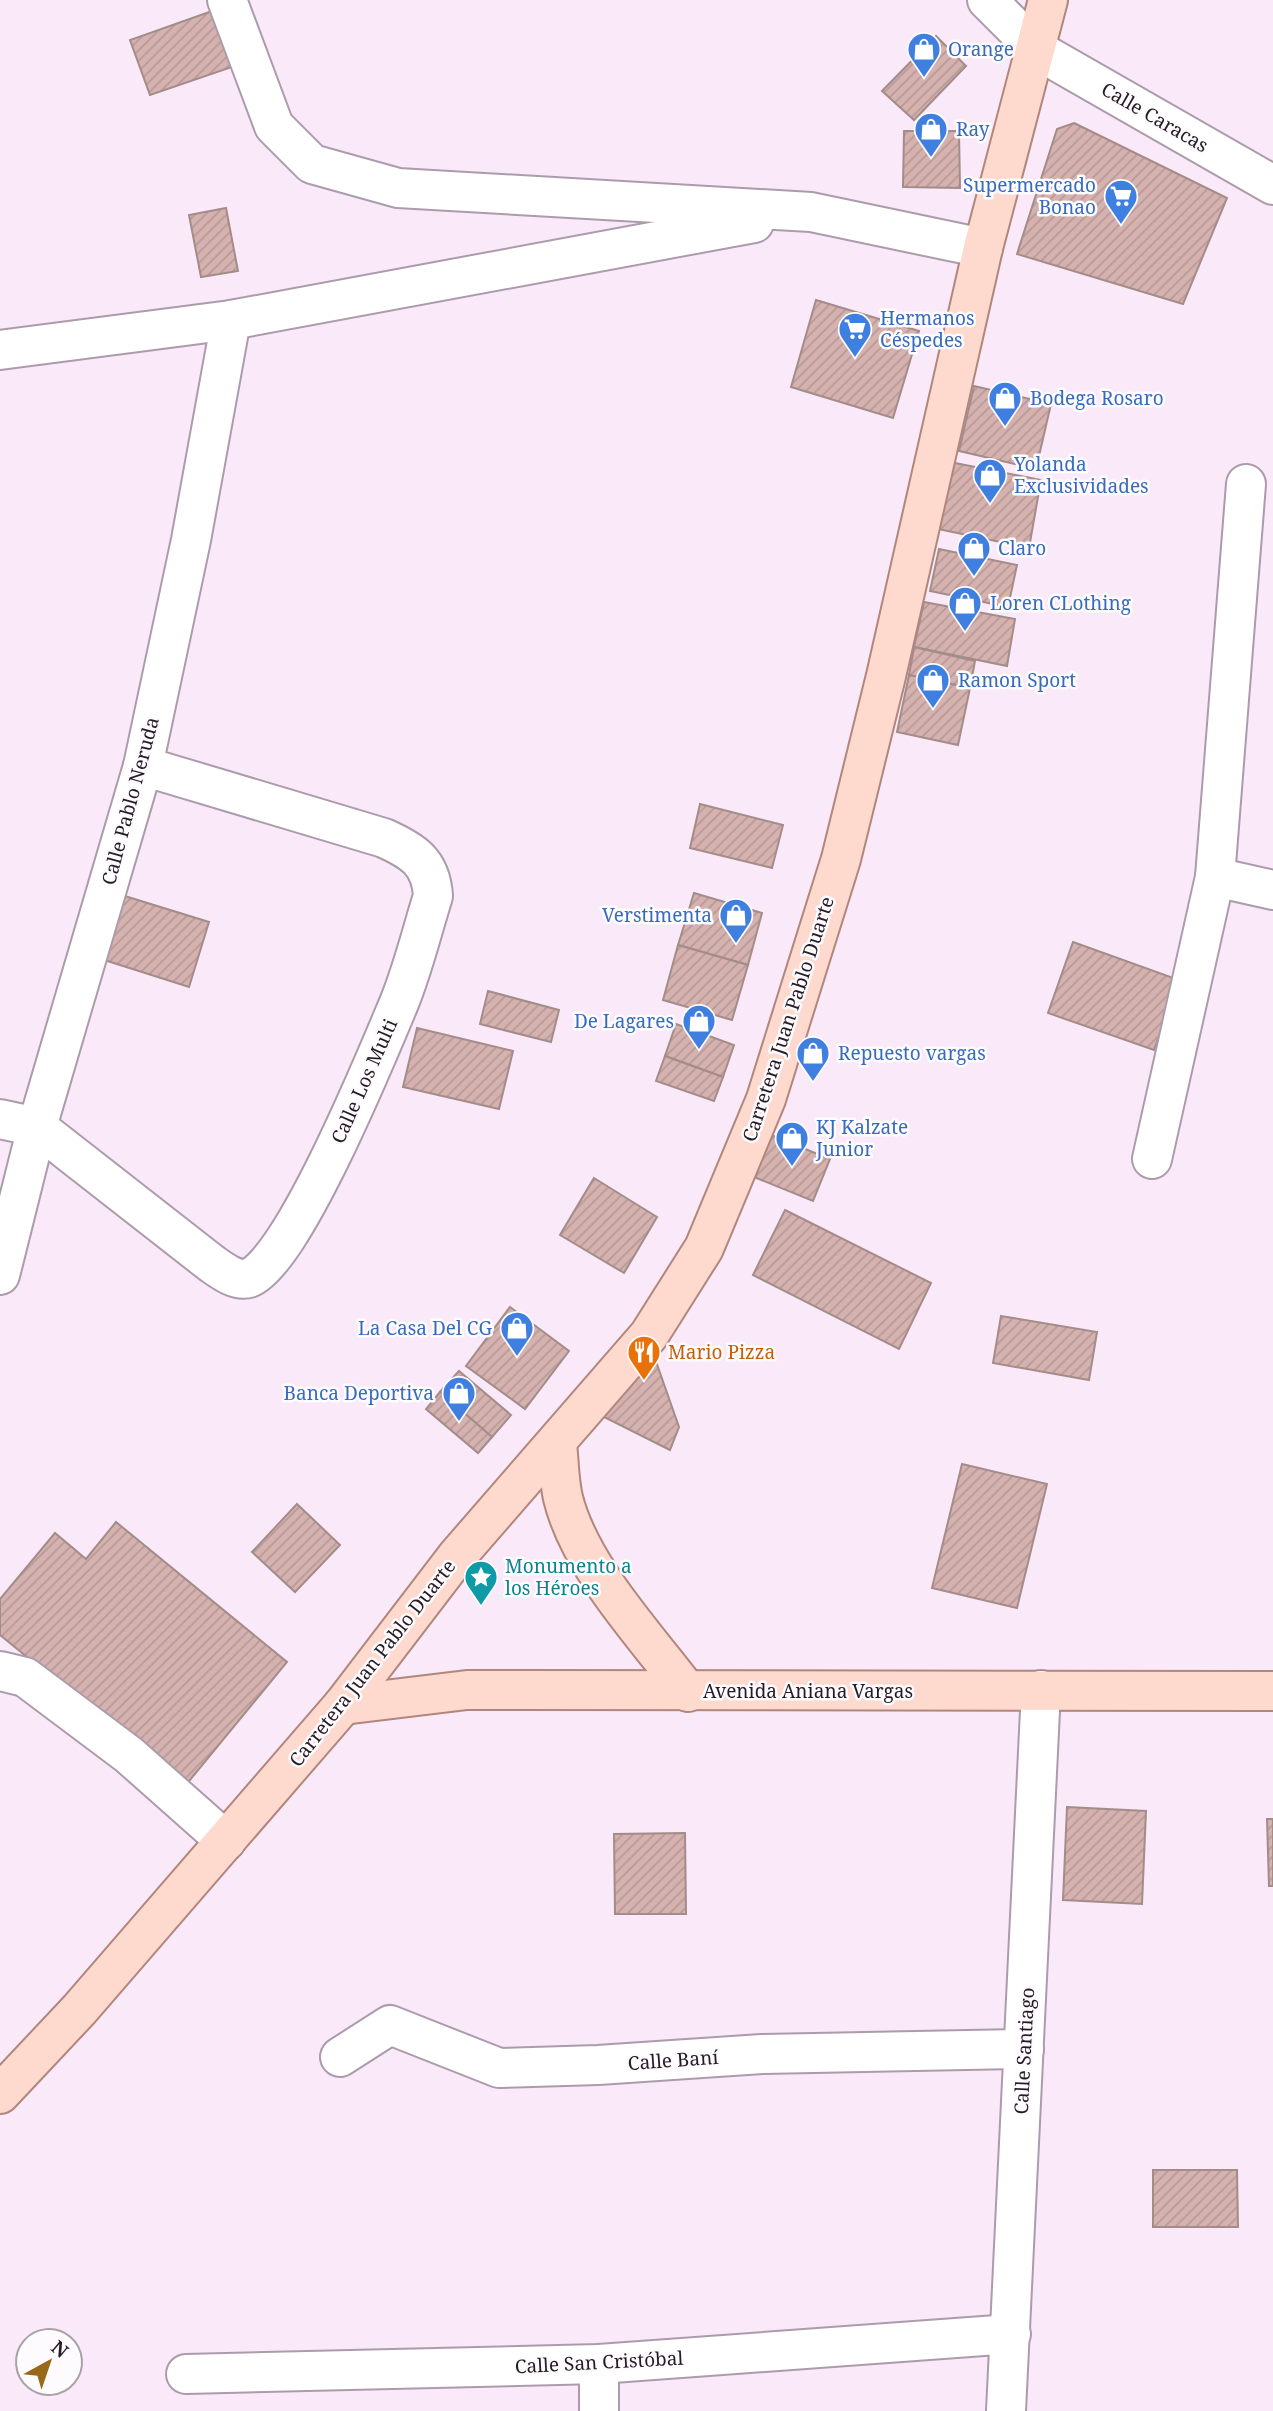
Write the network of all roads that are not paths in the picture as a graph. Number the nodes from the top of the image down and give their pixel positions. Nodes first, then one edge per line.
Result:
1 (227, 0) edge
2 (987, 0) edge
3 (1048, 0) edge
4 (1037, 50) junction
5 (1273, 185) edge
6 (811, 212) junction
7 (983, 248) junction
8 (231, 320) junction
9 (0, 350) edge
10 (1246, 484) dead end
11 (143, 766) junction
12 (1215, 877) junction
13 (1273, 890) edge
14 (0, 1119) edge
15 (37, 1127) junction
16 (1152, 1159) dead end
17 (0, 1275) edge
18 (557, 1444) junction
19 (0, 1671) edge
20 (1041, 1690) junction
21 (1273, 1690) edge
22 (688, 1692) junction
23 (343, 1705) junction
24 (226, 1841) junction
25 (1024, 2049) junction
26 (340, 2057) dead end
27 (0, 2094) edge
28 (1011, 2334) junction
29 (599, 2364) junction
30 (186, 2374) dead end
31 (599, 2411) edge
32 (1006, 2411) edge

1 - 6 street
2 - 4 street, Calle Caracas
3 - 4 main road, Carretera Juan Pablo Duarte
4 - 5 street, Calle Caracas
4 - 7 main road, Carretera Juan Pablo Duarte
6 - 7 street
6 - 8 street
7 - 18 main road, Carretera Juan Pablo Duarte
8 - 9 street
8 - 11 street, Calle Pablo Neruda
10 - 12 street
11 - 15 street, Calle Pablo Neruda
11 - 15 street, Calle Los Multi
12 - 13 street
12 - 16 street
14 - 15 street, Calle Los Multi
15 - 17 street, Calle Pablo Neruda
18 - 22 main road
18 - 23 main road, Carretera Juan Pablo Duarte
19 - 24 street
20 - 21 main road, Avenida Aniana Vargas
20 - 22 main road, Avenida Aniana Vargas
20 - 25 street, Calle Santiago
22 - 23 main road, Avenida Aniana Vargas
23 - 24 main road, Carretera Juan Pablo Duarte
24 - 27 main road, Carretera Juan Pablo Duarte
25 - 26 street, Calle Baní
25 - 28 street, Calle Santiago
28 - 29 street, Calle San Cristóbal
28 - 32 street, Calle Santiago
29 - 30 street, Calle San Cristóbal
29 - 31 street

